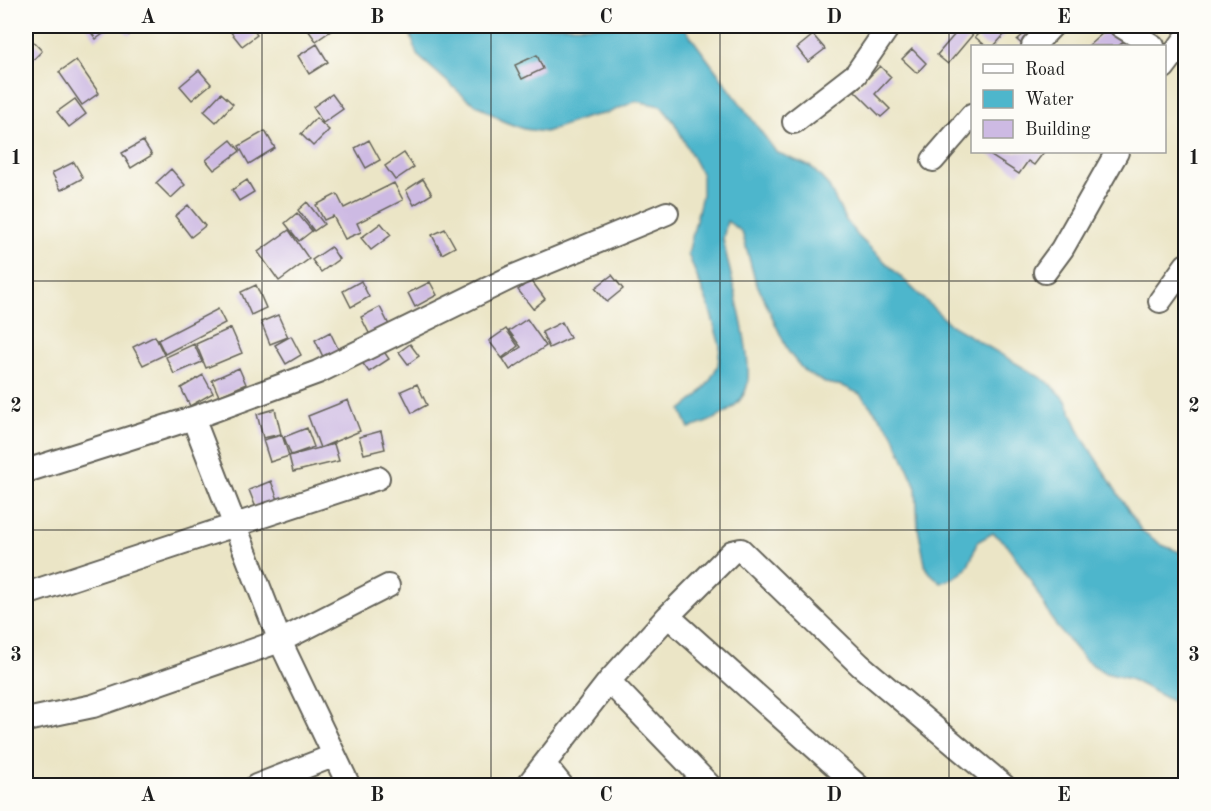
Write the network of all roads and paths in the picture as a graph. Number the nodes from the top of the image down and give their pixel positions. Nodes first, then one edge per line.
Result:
1 (889, 26) edge
2 (1052, 26) edge
3 (1121, 26) edge
4 (1185, 38) edge
5 (1034, 45) edge
6 (1148, 45) edge
7 (1166, 54) edge
8 (971, 116) edge
9 (794, 123) dead end
10 (1116, 153) edge
11 (933, 160) dead end
12 (668, 213) dead end
13 (1185, 265) edge
14 (1045, 272) dead end
15 (1160, 302) dead end
16 (194, 418) junction
17 (26, 471) edge
18 (378, 478) dead end
19 (235, 523) junction
20 (388, 586) dead end
21 (26, 594) edge
22 (668, 616) junction
23 (280, 641) junction
24 (609, 681) junction
25 (26, 720) edge
26 (333, 756) junction
27 (545, 765) junction
28 (256, 786) edge
29 (349, 786) edge
30 (527, 786) edge
31 (562, 786) edge
32 (710, 786) edge
33 (858, 786) edge
34 (1004, 786) edge

1 - 9 street
2 - 5 street
3 - 6 street
4 - 7 street
8 - 11 street
10 - 14 street
12 - 16 street
13 - 15 street
16 - 17 street
16 - 19 street
18 - 19 street
19 - 21 street
19 - 23 street
20 - 23 street
22 - 24 street
22 - 33 street
22 - 34 street
23 - 25 street
23 - 26 street
24 - 27 street
24 - 32 street
26 - 28 street
26 - 29 street
27 - 30 street
27 - 31 street

